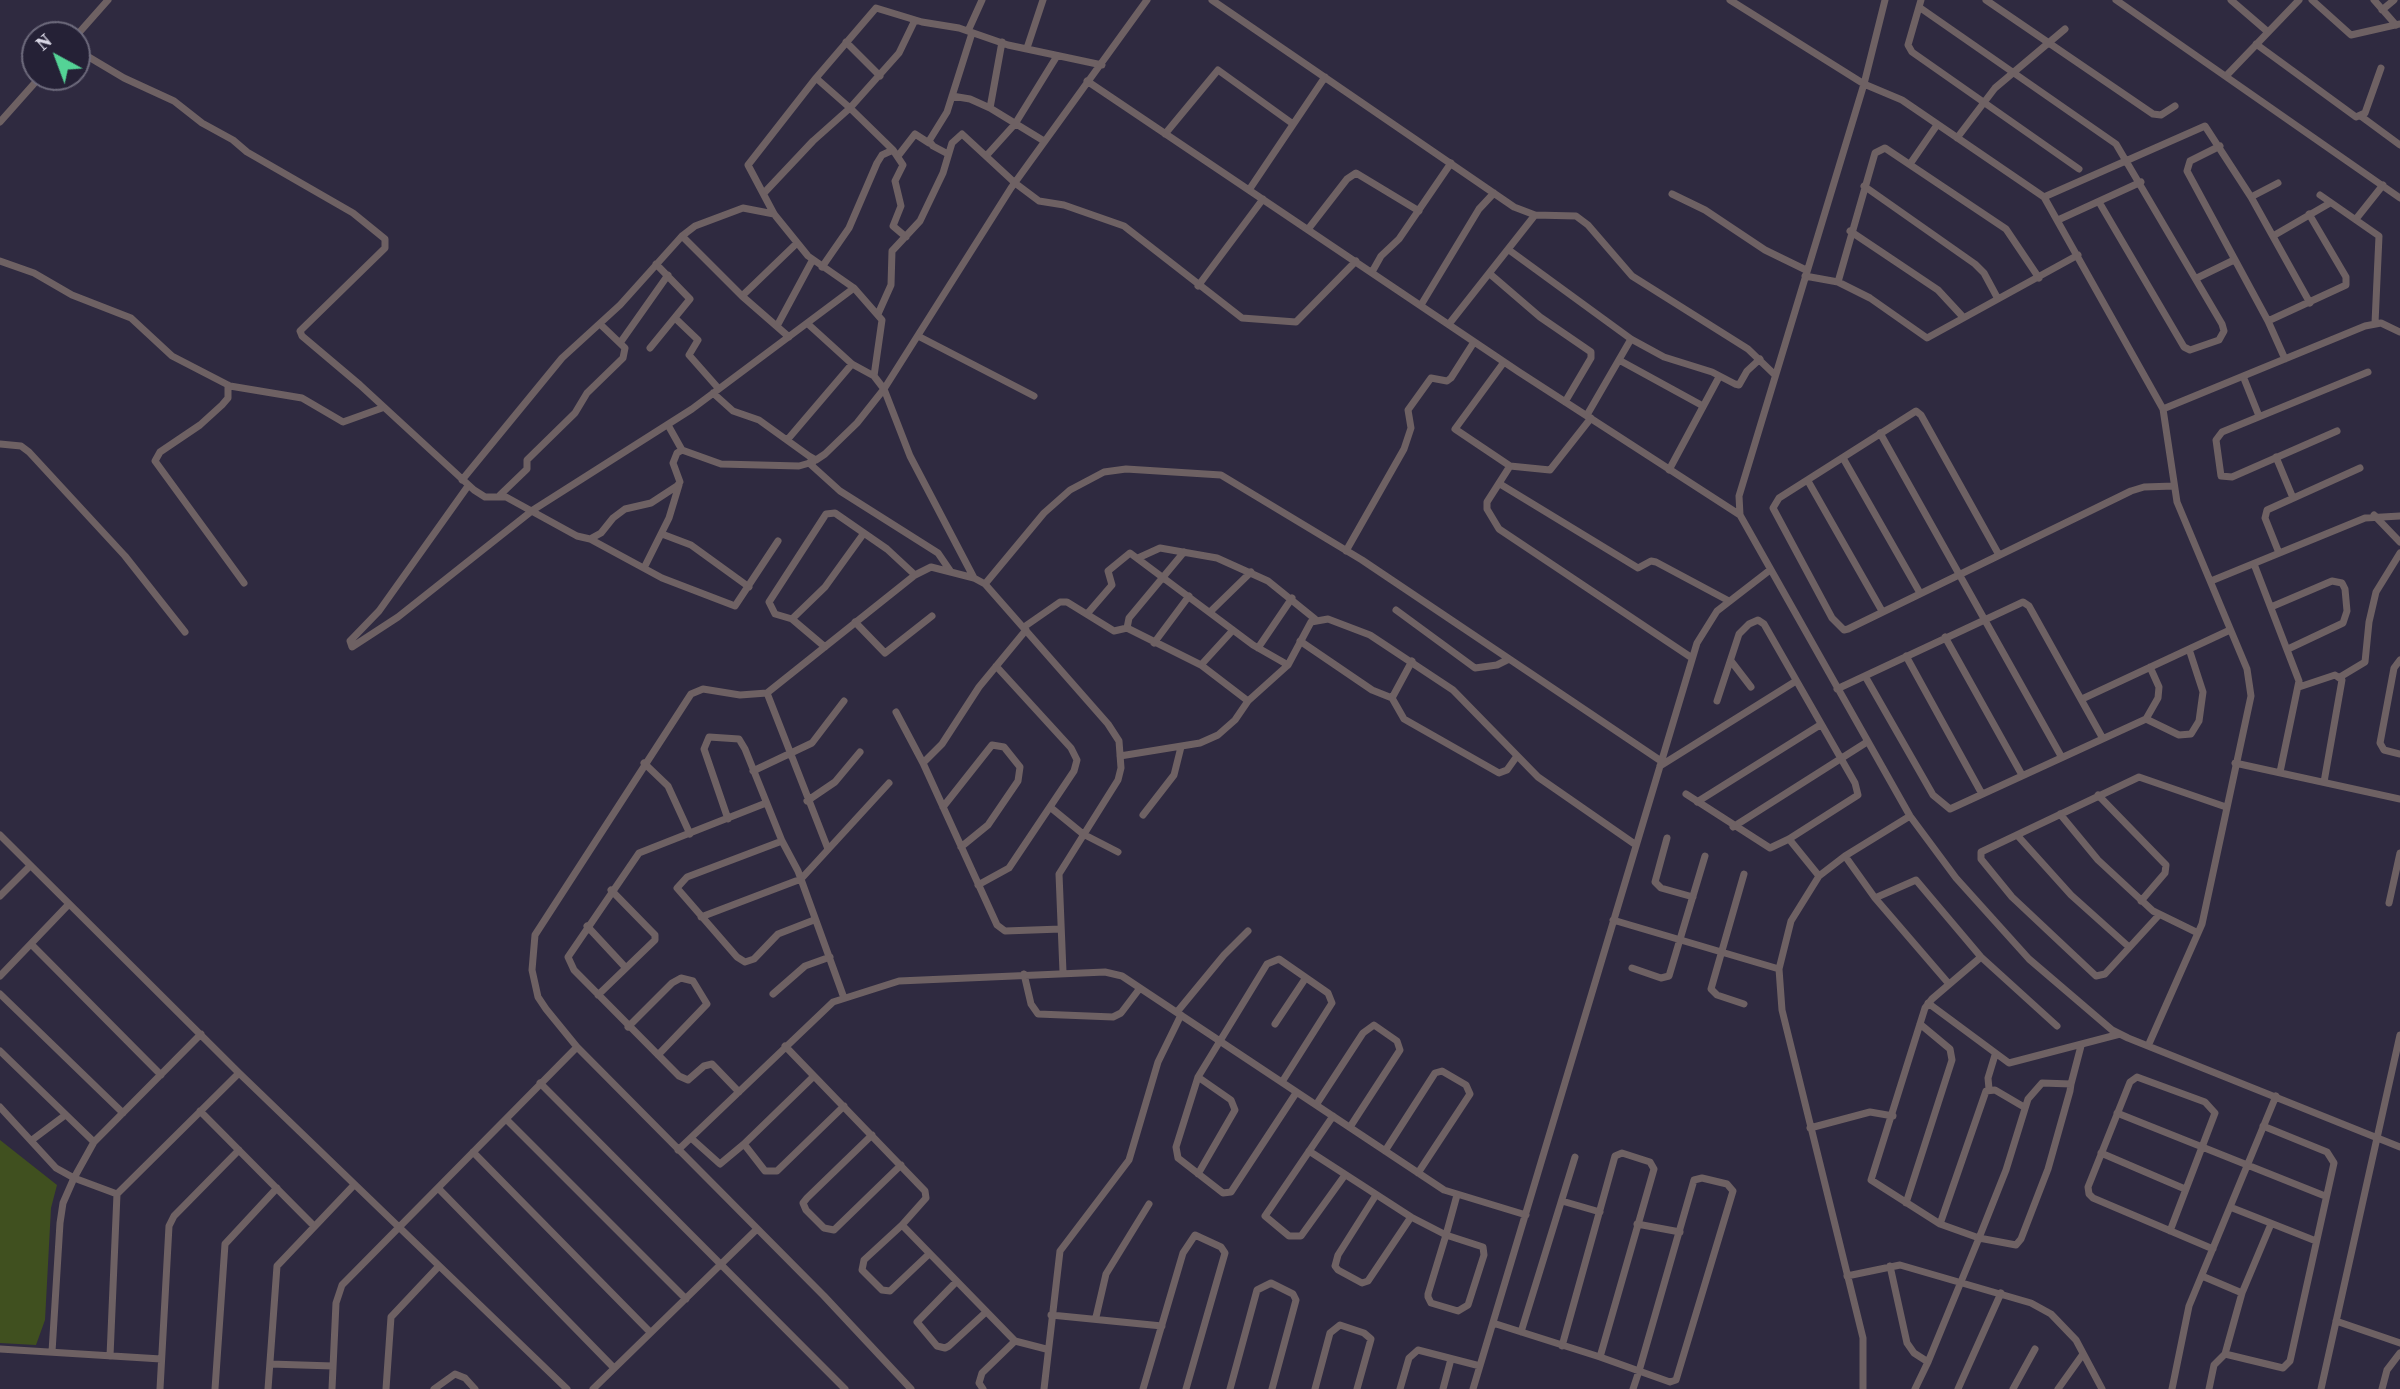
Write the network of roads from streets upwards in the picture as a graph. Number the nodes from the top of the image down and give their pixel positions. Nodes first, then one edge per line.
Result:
1 (108, 0) edge
2 (982, 0) edge
3 (1043, 0) edge
4 (1147, 0) edge
5 (1212, 0) edge
6 (1730, 0) edge
7 (1885, 0) edge
8 (1986, 0) edge
9 (2116, 0) edge
10 (2231, 0) edge
11 (2299, 0) edge
12 (2314, 0) edge
13 (2374, 0) edge
14 (2394, 0) edge
15 (1920, 4) edge
16 (2382, 10) junction
17 (915, 20) junction
18 (89, 21) edge
19 (2398, 25) edge
20 (2065, 29) dead end
21 (970, 32) junction
22 (2268, 32) junction
23 (846, 42) junction
24 (1002, 42) junction
25 (2048, 43) junction
26 (2256, 44) junction
27 (1027, 48) junction
28 (1057, 56) junction
29 (91, 58) edge
30 (1101, 65) junction
31 (2381, 68) dead end
32 (2014, 72) junction
33 (2227, 75) junction
34 (880, 76) junction
35 (1325, 77) junction
36 (816, 78) junction
37 (1087, 81) junction
38 (1864, 84) junction
39 (28, 91) edge
40 (952, 96) junction
41 (1982, 102) junction
42 (2175, 106) dead end
43 (850, 108) junction
44 (990, 108) junction
45 (2362, 117) junction
46 (0, 122) edge
47 (1015, 124) junction
48 (1293, 124) junction
49 (1937, 125) junction
50 (1165, 134) junction
51 (1957, 138) junction
52 (1044, 141) junction
53 (929, 143) junction
54 (2400, 145) edge
55 (2220, 146) junction
56 (896, 153) junction
57 (948, 154) junction
58 (987, 155) junction
59 (2127, 160) junction
60 (1451, 163) junction
61 (1910, 164) junction
62 (2079, 169) dead end
63 (2140, 182) junction
64 (1015, 183) junction
65 (2278, 183) dead end
66 (2382, 185) junction
67 (1864, 186) junction
68 (1249, 190) junction
69 (764, 193) junction
70 (1494, 193) junction
71 (1672, 194) dead end
72 (2320, 195) dead end
73 (2043, 197) junction
74 (2251, 197) junction
75 (2400, 198) edge
76 (1263, 199) junction
77 (2099, 202) junction
78 (2330, 203) junction
79 (1419, 211) junction
80 (774, 214) junction
81 (2309, 214) junction
82 (1535, 215) junction
83 (2356, 219) junction
84 (2058, 220) junction
85 (1309, 228) junction
86 (1850, 231) junction
87 (682, 236) junction
88 (2273, 236) junction
89 (906, 237) junction
90 (797, 243) junction
91 (1509, 250) junction
92 (2078, 255) junction
93 (2234, 260) junction
94 (0, 261) edge
95 (812, 261) junction
96 (1356, 261) junction
97 (656, 264) junction
98 (822, 267) junction
99 (1373, 272) junction
100 (1806, 273) junction
101 (1490, 274) junction
102 (668, 275) junction
103 (2039, 278) junction
104 (2197, 278) junction
105 (1838, 282) junction
106 (1198, 286) junction
107 (854, 288) junction
108 (742, 296) junction
109 (1998, 299) junction
110 (2310, 303) junction
111 (1421, 305) junction
112 (878, 314) junction
113 (1963, 317) junction
114 (675, 318) junction
115 (2268, 321) junction
116 (2375, 323) junction
117 (600, 324) junction
118 (808, 324) junction
119 (1449, 324) junction
120 (776, 326) junction
121 (2400, 332) edge
122 (918, 336) junction
123 (789, 337) junction
124 (1631, 339) junction
125 (1475, 342) junction
126 (620, 343) junction
127 (650, 348) dead end
128 (1760, 359) junction
129 (2285, 359) junction
130 (1619, 360) junction
131 (1504, 362) junction
132 (852, 364) junction
133 (2368, 372) dead end
134 (1775, 375) junction
135 (874, 376) junction
136 (2243, 376) junction
137 (1719, 377) junction
138 (228, 385) junction
139 (884, 389) junction
140 (716, 391) junction
141 (1034, 396) dead end
142 (1565, 402) junction
143 (1703, 406) junction
144 (383, 408) junction
145 (2163, 409) junction
146 (2259, 416) junction
147 (1589, 417) junction
148 (667, 425) junction
149 (2337, 431) dead end
150 (1881, 433) junction
151 (788, 439) junction
152 (0, 444) edge
153 (682, 450) junction
154 (2276, 457) junction
155 (1843, 458) junction
156 (813, 461) junction
157 (1510, 466) junction
158 (2360, 468) dead end
159 (1669, 470) junction
160 (462, 480) junction
161 (1808, 481) junction
162 (680, 482) junction
163 (1500, 484) junction
164 (468, 486) junction
165 (2174, 486) junction
166 (500, 495) junction
167 (2293, 498) junction
168 (533, 509) junction
169 (1740, 515) junction
170 (2374, 515) junction
171 (2400, 516) edge
172 (864, 533) junction
173 (662, 534) junction
174 (590, 539) junction
175 (778, 541) dead end
176 (2400, 542) edge
177 (1346, 551) junction
178 (1184, 552) junction
179 (2279, 553) junction
180 (2400, 553) edge
181 (1999, 555) junction
182 (1139, 558) junction
183 (2254, 564) junction
184 (644, 568) junction
185 (1770, 570) junction
186 (951, 572) junction
187 (1251, 572) junction
188 (915, 575) junction
189 (1960, 575) junction
190 (974, 578) junction
191 (1164, 578) junction
192 (2211, 581) junction
193 (244, 583) dead end
194 (985, 584) junction
195 (749, 587) junction
196 (1920, 593) junction
197 (1189, 596) junction
198 (1292, 598) junction
199 (1729, 601) junction
200 (2271, 607) junction
201 (1396, 610) dead end
202 (1882, 611) junction
203 (1210, 612) junction
204 (1087, 614) junction
205 (932, 616) dead end
206 (792, 619) junction
207 (1315, 619) junction
208 (1985, 620) junction
209 (855, 622) junction
210 (1127, 628) junction
211 (1025, 629) junction
212 (1233, 630) junction
213 (2230, 630) junction
214 (185, 632) dead end
215 (1945, 637) junction
216 (1300, 641) junction
217 (1154, 643) junction
218 (825, 647) junction
219 (1258, 648) junction
220 (2189, 649) junction
221 (2288, 649) junction
222 (1906, 656) junction
223 (1692, 658) junction
224 (1509, 659) junction
225 (2400, 660) edge
226 (1412, 661) junction
227 (1731, 661) junction
228 (1200, 665) junction
229 (1288, 665) junction
230 (996, 666) junction
231 (2150, 667) junction
232 (1865, 676) junction
233 (2340, 677) junction
234 (1796, 681) junction
235 (1751, 687) dead end
236 (2299, 687) junction
237 (1837, 689) junction
238 (767, 693) junction
239 (1392, 698) junction
240 (2082, 699) junction
241 (844, 701) dead end
242 (1248, 701) junction
243 (1717, 701) dead end
244 (896, 712) dead end
245 (2146, 719) junction
246 (1820, 724) junction
247 (2102, 737) junction
248 (1867, 742) junction
249 (1181, 747) junction
250 (860, 752) dead end
251 (2400, 754) edge
252 (790, 755) junction
253 (1120, 756) junction
254 (1517, 756) junction
255 (2061, 756) junction
256 (1841, 760) junction
257 (923, 763) junction
258 (2235, 763) junction
259 (644, 764) junction
260 (1660, 764) junction
261 (754, 771) junction
262 (2280, 772) junction
263 (2022, 775) junction
264 (2324, 782) junction
265 (889, 783) dead end
266 (1686, 794) dead end
267 (1982, 794) junction
268 (2098, 795) junction
269 (2400, 799) edge
270 (807, 801) junction
271 (1698, 802) junction
272 (766, 803) junction
273 (943, 807) junction
274 (1050, 807) junction
275 (2226, 807) junction
276 (2060, 814) junction
277 (1143, 815) dead end
278 (1910, 816) junction
279 (729, 819) junction
280 (1733, 827) junction
281 (690, 834) junction
282 (1083, 834) junction
283 (0, 835) edge
284 (2017, 835) junction
285 (1667, 838) dead end
286 (1789, 839) junction
287 (782, 841) junction
288 (1636, 845) junction
289 (961, 847) junction
290 (828, 849) junction
291 (1118, 852) dead end
292 (2400, 853) edge
293 (1705, 856) dead end
294 (1844, 856) junction
295 (30, 866) junction
296 (1745, 874) dead end
297 (1819, 876) junction
298 (802, 879) junction
299 (978, 886) junction
300 (611, 890) junction
301 (0, 896) edge
302 (1693, 897) junction
303 (1875, 898) junction
304 (2141, 901) junction
305 (2389, 903) dead end
306 (69, 904) junction
307 (2159, 915) junction
308 (701, 917) junction
309 (814, 920) junction
310 (1613, 920) junction
311 (587, 926) junction
312 (1062, 929) junction
313 (1248, 931) dead end
314 (2198, 933) junction
315 (1681, 939) junction
316 (31, 944) junction
317 (2129, 947) junction
318 (1721, 951) junction
319 (830, 957) junction
320 (1981, 957) junction
321 (626, 968) junction
322 (1632, 968) dead end
323 (1779, 969) junction
324 (1063, 972) junction
325 (1024, 974) junction
326 (0, 976) edge
327 (1305, 979) junction
328 (1949, 984) junction
329 (1140, 988) junction
330 (0, 994) edge
331 (773, 994) dead end
332 (598, 995) junction
333 (844, 998) junction
334 (1928, 1003) junction
335 (1744, 1004) dead end
336 (1179, 1014) junction
337 (1275, 1024) dead end
338 (1920, 1024) junction
339 (2057, 1026) dead end
340 (628, 1027) junction
341 (201, 1034) junction
342 (2120, 1034) junction
343 (2400, 1035) edge
344 (1220, 1040) junction
345 (785, 1046) junction
346 (2081, 1046) junction
347 (2148, 1046) junction
348 (577, 1047) junction
349 (0, 1051) edge
350 (658, 1055) junction
351 (1995, 1055) junction
352 (239, 1073) junction
353 (161, 1074) junction
354 (813, 1077) junction
355 (1198, 1077) junction
356 (1282, 1082) junction
357 (540, 1083) junction
358 (2071, 1084) junction
359 (1990, 1089) junction
360 (739, 1091) junction
361 (1296, 1093) junction
362 (2276, 1096) junction
363 (1316, 1105) junction
364 (844, 1106) junction
365 (0, 1107) edge
366 (2024, 1107) junction
367 (200, 1111) junction
368 (123, 1113) junction
369 (2117, 1113) junction
370 (64, 1116) junction
371 (1333, 1116) junction
372 (1893, 1116) junction
373 (506, 1119) junction
374 (2263, 1126) junction
375 (1350, 1127) junction
376 (1810, 1128) junction
377 (872, 1135) junction
378 (2376, 1137) junction
379 (691, 1138) junction
380 (33, 1140) junction
381 (94, 1142) junction
382 (744, 1144) junction
383 (2203, 1147) junction
384 (2400, 1147) edge
385 (239, 1150) junction
386 (678, 1150) junction
387 (1309, 1151) junction
388 (1385, 1151) junction
389 (473, 1152) junction
390 (2101, 1153) junction
391 (1575, 1157) dead end
392 (901, 1165) junction
393 (2247, 1166) junction
394 (1418, 1173) junction
395 (1198, 1174) junction
396 (1345, 1175) junction
397 (74, 1178) junction
398 (354, 1185) junction
399 (277, 1188) junction
400 (438, 1188) junction
401 (2185, 1189) junction
402 (117, 1194) junction
403 (1376, 1195) junction
404 (1457, 1195) junction
405 (2325, 1196) junction
406 (1562, 1201) junction
407 (1906, 1203) junction
408 (1149, 1204) dead end
409 (2230, 1207) junction
410 (1600, 1212) junction
411 (1526, 1215) junction
412 (1411, 1217) junction
413 (1637, 1224) junction
414 (1940, 1224) junction
415 (2272, 1224) junction
416 (313, 1225) junction
417 (902, 1225) junction
418 (398, 1228) junction
419 (757, 1229) junction
420 (2170, 1230) junction
421 (1680, 1232) junction
422 (1446, 1235) junction
423 (1979, 1238) junction
424 (2316, 1241) junction
425 (2213, 1249) junction
426 (929, 1254) junction
427 (721, 1264) junction
428 (439, 1266) junction
429 (1890, 1266) junction
430 (1847, 1276) junction
431 (2202, 1276) junction
432 (956, 1282) junction
433 (1961, 1282) junction
434 (2001, 1293) junction
435 (2242, 1293) junction
436 (686, 1299) junction
437 (986, 1312) junction
438 (1051, 1315) junction
439 (1096, 1317) junction
440 (2336, 1321) junction
441 (1493, 1323) junction
442 (1162, 1326) junction
443 (650, 1332) junction
444 (1521, 1332) junction
445 (1015, 1341) junction
446 (2400, 1343) edge
447 (1562, 1346) junction
448 (0, 1349) edge
449 (1046, 1349) junction
450 (2035, 1349) dead end
451 (52, 1352) junction
452 (2400, 1353) edge
453 (2083, 1354) junction
454 (2225, 1354) junction
455 (0, 1356) edge
456 (110, 1356) junction
457 (1600, 1357) junction
458 (161, 1359) junction
459 (1451, 1359) junction
460 (1928, 1362) junction
461 (270, 1364) junction
462 (333, 1366) junction
463 (1480, 1366) junction
464 (614, 1368) junction
465 (1639, 1371) junction
466 (2324, 1388) edge
467 (160, 1389) edge
468 (215, 1389) edge
469 (268, 1389) edge
470 (332, 1389) edge
471 (386, 1389) edge
472 (434, 1389) edge
473 (475, 1389) edge
474 (567, 1389) edge
475 (593, 1389) edge
476 (845, 1389) edge
477 (911, 1389) edge
478 (983, 1389) edge
479 (1044, 1389) edge
480 (1143, 1389) edge
481 (1186, 1389) edge
482 (1230, 1389) edge
483 (1272, 1389) edge
484 (1315, 1389) edge
485 (1357, 1389) edge
486 (1400, 1389) edge
487 (1443, 1389) edge
488 (1473, 1389) edge
489 (1633, 1389) edge
490 (1863, 1389) edge
491 (1916, 1389) edge
492 (1958, 1389) edge
493 (2013, 1389) edge
494 (2058, 1389) edge
495 (2102, 1389) edge
496 (2172, 1389) edge
497 (2209, 1389) edge
498 (2382, 1389) edge

1 - 18 street
2 - 21 street
3 - 27 street
4 - 30 street
5 - 35 street
6 - 38 street
7 - 38 street
8 - 25 street
9 - 33 street
10 - 22 street
11 - 22 street
12 - 19 street
13 - 16 street
14 - 16 street
15 - 32 street
15 - 41 street
16 - 19 street
17 - 21 street
17 - 23 street
17 - 34 street
20 - 25 street
21 - 24 street
21 - 40 street
22 - 26 street
23 - 34 street
23 - 36 street
24 - 27 street
24 - 44 street
25 - 32 street
25 - 42 street
26 - 33 street
26 - 45 street
27 - 28 street
28 - 30 street
28 - 47 street
29 - 144 street
30 - 37 street
31 - 45 street
32 - 41 street
32 - 59 street
33 - 66 street
34 - 43 street
35 - 48 street
35 - 60 street
36 - 43 street
36 - 69 street
37 - 50 street
37 - 52 street
38 - 49 street
38 - 100 street
39 - 46 street
40 - 44 street
40 - 53 street
41 - 51 street
41 - 62 street
43 - 56 street
43 - 69 street
44 - 47 street
45 - 54 street
47 - 52 street
47 - 58 street
48 - 50 street
48 - 68 street
49 - 51 street
49 - 61 street
50 - 68 street
51 - 73 street
52 - 64 street
53 - 56 street
53 - 57 street
55 - 59 street
55 - 74 street
55 - 93 street
56 - 89 street
56 - 98 street
57 - 58 street
57 - 89 street
58 - 64 street
59 - 63 street
59 - 73 street
60 - 70 street
60 - 79 street
61 - 67 street
61 - 103 street
63 - 77 street
63 - 104 street
64 - 106 street
64 - 122 street
65 - 74 street
66 - 75 street
66 - 83 street
67 - 86 street
67 - 109 street
68 - 76 street
69 - 80 street
70 - 82 street
70 - 111 street
71 - 100 street
72 - 78 street
73 - 84 street
74 - 88 street
76 - 85 street
76 - 106 street
77 - 84 street
77 - 104 street
78 - 81 street
78 - 83 street
79 - 85 street
79 - 99 street
80 - 87 street
80 - 90 street
81 - 88 street
81 - 110 street
82 - 91 street
82 - 128 street
83 - 116 street
84 - 92 street
85 - 96 street
86 - 105 street
86 - 113 street
87 - 97 street
87 - 108 street
88 - 110 street
89 - 112 street
90 - 95 street
90 - 108 street
91 - 101 street
91 - 124 street
92 - 103 street
92 - 145 street
93 - 104 street
93 - 115 street
94 - 138 street
95 - 98 street
95 - 120 street
96 - 99 street
96 - 106 street
97 - 102 street
97 - 117 street
98 - 107 street
99 - 111 street
100 - 105 street
100 - 134 street
101 - 119 street
101 - 142 street
102 - 114 street
102 - 126 street
103 - 109 street
105 - 113 street
107 - 112 street
107 - 118 street
108 - 120 street
109 - 113 street
110 - 115 street
111 - 119 street
112 - 135 street
114 - 127 street
114 - 140 street
115 - 129 street
116 - 121 street
116 - 129 street
117 - 126 street
117 - 160 street
118 - 123 street
118 - 132 street
119 - 125 street
120 - 123 street
122 - 139 street
122 - 141 street
123 - 140 street
124 - 130 street
124 - 137 street
125 - 131 street
125 - 177 street
126 - 166 street
128 - 134 street
128 - 137 street
129 - 136 street
130 - 143 street
130 - 147 street
131 - 142 street
131 - 157 street
132 - 135 street
132 - 151 street
133 - 146 street
134 - 169 street
135 - 139 street
136 - 145 street
136 - 146 street
137 - 143 street
138 - 144 street
138 - 193 street
139 - 156 street
139 - 190 street
140 - 148 street
140 - 151 street
142 - 147 street
143 - 159 street
144 - 160 street
145 - 165 street
146 - 154 street
147 - 157 street
147 - 159 street
148 - 153 street
148 - 168 street
149 - 154 street
150 - 155 street
150 - 181 street
150 - 189 street
151 - 156 street
152 - 214 street
153 - 156 street
153 - 162 street
154 - 167 street
155 - 161 street
155 - 196 street
156 - 186 street
157 - 163 street
158 - 167 street
159 - 169 street
160 - 164 street
161 - 202 street
161 - 202 street
162 - 173 street
162 - 174 street
163 - 199 street
163 - 223 street
164 - 166 street
164 - 168 street
165 - 181 street
165 - 192 street
166 - 168 street
167 - 179 street
168 - 174 street
169 - 185 street
170 - 171 street
170 - 176 street
170 - 179 street
172 - 188 street
172 - 206 street
172 - 206 street
173 - 184 street
173 - 195 street
174 - 184 street
175 - 195 street
177 - 194 street
177 - 224 street
178 - 182 street
178 - 187 street
178 - 191 street
179 - 183 street
180 - 233 street
181 - 189 street
182 - 191 street
182 - 204 street
183 - 192 street
183 - 200 street
184 - 195 street
185 - 199 street
185 - 237 street
186 - 188 street
186 - 190 street
187 - 198 street
187 - 203 street
188 - 209 street
189 - 196 street
189 - 208 street
190 - 194 street
191 - 197 street
191 - 210 street
192 - 213 street
194 - 211 street
196 - 202 street
197 - 203 street
197 - 217 street
198 - 207 street
198 - 219 street
199 - 223 street
200 - 221 street
200 - 221 street
201 - 224 street
203 - 212 street
204 - 210 street
204 - 211 street
205 - 209 street
206 - 218 street
207 - 216 street
207 - 226 street
208 - 215 street
208 - 240 street
208 - 255 street
209 - 218 street
210 - 217 street
211 - 230 street
211 - 253 street
212 - 219 street
212 - 228 street
213 - 220 street
213 - 258 street
215 - 222 street
215 - 263 street
216 - 229 street
216 - 239 street
217 - 228 street
218 - 238 street
219 - 229 street
220 - 231 street
220 - 245 street
221 - 236 street
222 - 232 street
222 - 267 street
223 - 260 street
224 - 260 street
225 - 251 street
226 - 239 street
226 - 254 street
227 - 234 street
227 - 235 street
227 - 243 street
228 - 242 street
229 - 242 street
230 - 257 street
230 - 274 street
231 - 240 street
231 - 245 street
232 - 237 street
232 - 267 street
233 - 236 street
233 - 264 street
234 - 246 street
234 - 260 street
236 - 262 street
237 - 248 street
238 - 252 street
238 - 259 street
239 - 254 street
240 - 247 street
241 - 252 street
242 - 249 street
244 - 257 street
245 - 247 street
246 - 256 street
246 - 271 street
247 - 255 street
248 - 256 street
248 - 278 street
249 - 253 street
249 - 277 street
250 - 270 street
252 - 261 street
252 - 270 street
253 - 282 street
254 - 288 street
255 - 263 street
256 - 280 street
256 - 286 street
257 - 273 street
258 - 262 street
258 - 275 street
259 - 281 street
259 - 348 street
260 - 288 street
261 - 272 street
261 - 279 street
262 - 264 street
263 - 267 street
264 - 269 street
265 - 290 street
266 - 271 street
268 - 275 street
268 - 276 street
268 - 304 street
270 - 290 street
271 - 280 street
272 - 279 street
272 - 287 street
273 - 289 street
273 - 289 street
274 - 282 street
274 - 299 street
275 - 314 street
276 - 284 street
276 - 304 street
278 - 294 street
278 - 342 street
279 - 281 street
280 - 286 street
281 - 300 street
282 - 291 street
282 - 312 street
283 - 295 street
284 - 317 street
284 - 317 street
285 - 302 street
286 - 297 street
287 - 298 street
287 - 308 street
288 - 310 street
289 - 299 street
290 - 298 street
292 - 305 street
293 - 302 street
294 - 297 street
294 - 303 street
295 - 301 street
295 - 306 street
296 - 318 street
297 - 323 street
298 - 308 street
298 - 309 street
299 - 312 street
300 - 311 street
300 - 321 street
302 - 315 street
303 - 320 street
303 - 328 street
304 - 307 street
306 - 316 street
306 - 341 street
307 - 314 street
307 - 317 street
308 - 309 street
309 - 319 street
310 - 315 street
310 - 411 street
311 - 321 street
311 - 332 street
312 - 324 street
313 - 336 street
314 - 347 street
315 - 318 street
315 - 322 street
316 - 326 street
316 - 353 street
318 - 323 street
318 - 335 street
319 - 331 street
319 - 333 street
320 - 328 street
320 - 339 street
321 - 332 street
323 - 376 street
324 - 325 street
324 - 329 street
325 - 329 street
325 - 333 street
327 - 337 street
327 - 344 street
327 - 356 street
328 - 334 street
329 - 336 street
330 - 368 street
332 - 340 street
333 - 345 street
334 - 338 street
334 - 351 street
336 - 344 street
336 - 438 street
338 - 372 street
338 - 407 street
340 - 350 street
340 - 350 street
341 - 352 street
341 - 353 street
342 - 346 street
342 - 347 street
343 - 378 street
344 - 355 street
344 - 356 street
345 - 354 street
345 - 360 street
346 - 351 street
346 - 358 street
347 - 362 street
348 - 357 street
348 - 386 street
349 - 370 street
350 - 360 street
351 - 359 street
352 - 367 street
352 - 398 street
353 - 368 street
354 - 364 street
354 - 382 street
355 - 395 street
355 - 395 street
356 - 361 street
357 - 373 street
357 - 427 street
358 - 366 street
358 - 423 street
359 - 366 street
359 - 414 street
360 - 379 street
361 - 363 street
361 - 395 street
362 - 374 street
362 - 378 street
363 - 371 street
363 - 375 street
364 - 377 street
364 - 382 street
365 - 380 street
366 - 423 street
367 - 385 street
367 - 402 street
368 - 381 street
369 - 383 street
369 - 383 street
369 - 390 street
370 - 380 street
370 - 381 street
371 - 375 street
371 - 387 street
372 - 376 street
372 - 407 street
373 - 389 street
373 - 436 street
374 - 393 street
374 - 405 street
375 - 388 street
376 - 430 street
377 - 392 street
377 - 392 street
378 - 384 street
378 - 440 street
379 - 382 street
379 - 386 street
380 - 397 street
381 - 397 street
383 - 393 street
383 - 401 street
385 - 399 street
385 - 458 street
386 - 419 street
387 - 396 street
387 - 396 street
388 - 394 street
388 - 394 street
389 - 400 street
389 - 443 street
390 - 401 street
390 - 420 street
391 - 406 street
392 - 417 street
393 - 405 street
393 - 409 street
394 - 404 street
396 - 403 street
397 - 402 street
397 - 451 street
398 - 416 street
398 - 418 street
399 - 416 street
399 - 468 street
400 - 418 street
400 - 464 street
401 - 420 street
402 - 456 street
403 - 412 street
403 - 412 street
404 - 411 street
404 - 422 street
405 - 424 street
406 - 410 street
406 - 444 street
407 - 414 street
408 - 439 street
409 - 415 street
409 - 425 street
410 - 413 street
410 - 447 street
411 - 441 street
412 - 422 street
413 - 421 street
413 - 457 street
414 - 423 street
415 - 424 street
415 - 435 street
416 - 461 street
417 - 426 street
417 - 426 street
418 - 428 street
418 - 462 street
419 - 427 street
419 - 477 street
420 - 425 street
421 - 465 street
421 - 465 street
422 - 422 street
423 - 433 street
424 - 454 street
425 - 431 street
426 - 432 street
427 - 436 street
427 - 476 street
428 - 471 street
428 - 474 street
429 - 430 street
429 - 433 street
429 - 460 street
430 - 490 street
431 - 435 street
431 - 496 street
432 - 437 street
432 - 437 street
433 - 434 street
433 - 460 street
434 - 453 street
434 - 492 street
435 - 454 street
436 - 443 street
437 - 445 street
438 - 439 street
438 - 449 street
439 - 442 street
440 - 446 street
440 - 466 street
441 - 444 street
441 - 463 street
442 - 480 street
442 - 481 street
443 - 464 street
444 - 447 street
445 - 449 street
445 - 478 street
447 - 457 street
448 - 451 street
448 - 455 street
449 - 479 street
450 - 493 street
451 - 456 street
452 - 498 street
453 - 494 street
453 - 495 street
454 - 497 street
456 - 458 street
457 - 465 street
458 - 467 street
459 - 463 street
459 - 486 street
459 - 487 street
460 - 491 street
461 - 462 street
461 - 469 street
462 - 470 street
463 - 488 street
464 - 475 street
465 - 489 street
472 - 473 street
482 - 483 street
484 - 485 street

